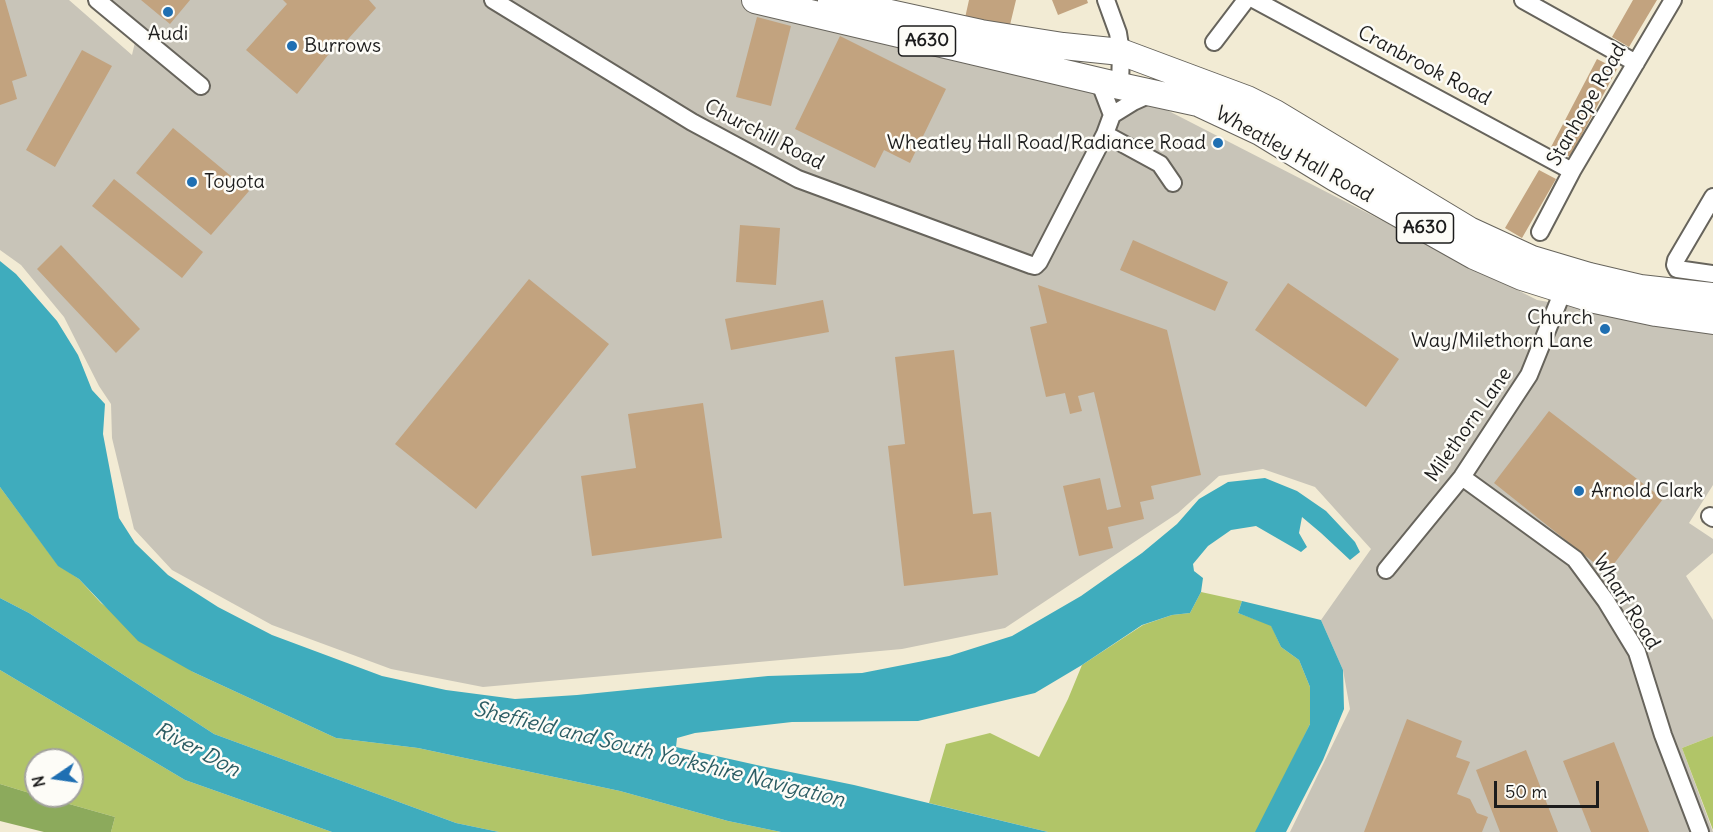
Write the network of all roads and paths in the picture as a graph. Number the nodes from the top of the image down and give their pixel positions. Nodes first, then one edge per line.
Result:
1 (97, 0) edge
2 (493, 0) edge
3 (755, 0) edge
4 (831, 0) edge
5 (1106, 0) edge
6 (1246, 0) edge
7 (1255, 0) edge
8 (1523, 0) edge
9 (1673, 0) edge
10 (885, 6) edge
11 (1214, 42) dead end
12 (1636, 63) junction
13 (1115, 72) junction
14 (201, 86) dead end
15 (1154, 93) junction
16 (1112, 115) junction
17 (1105, 134) junction
18 (1572, 171) junction
19 (1173, 183) dead end
20 (1713, 197) edge
21 (1540, 232) dead end
22 (1713, 274) edge
23 (1563, 291) junction
24 (1713, 296) edge
25 (1713, 321) edge
26 (1462, 477) junction
27 (1386, 570) dead end
28 (1700, 832) edge

1 - 14 street
2 - 17 street, Churchill Road
3 - 13 highway, Wheatley Hall Road / A630
4 - 10 highway, Wheatley Hall Road / A630
5 - 13 street
6 - 11 street
7 - 18 street, Cranbrook Road
8 - 12 street
9 - 12 street, Stanhope Road
10 - 13 highway, Wheatley Hall Road / A630
12 - 18 street, Stanhope Road
13 - 15 highway, Wheatley Hall Road / A630
13 - 16 street
13 - 24 highway, Wheatley Hall Road / A630
15 - 16 street
15 - 23 highway, Wheatley Hall Road / A630
16 - 17 street
17 - 19 street
18 - 21 street, Stanhope Road
20 - 22 street
23 - 25 highway, Wheatley Hall Road / A630
23 - 26 street, Milethorn Lane
26 - 27 street, Milethorn Lane
26 - 28 street, Wharf Road

